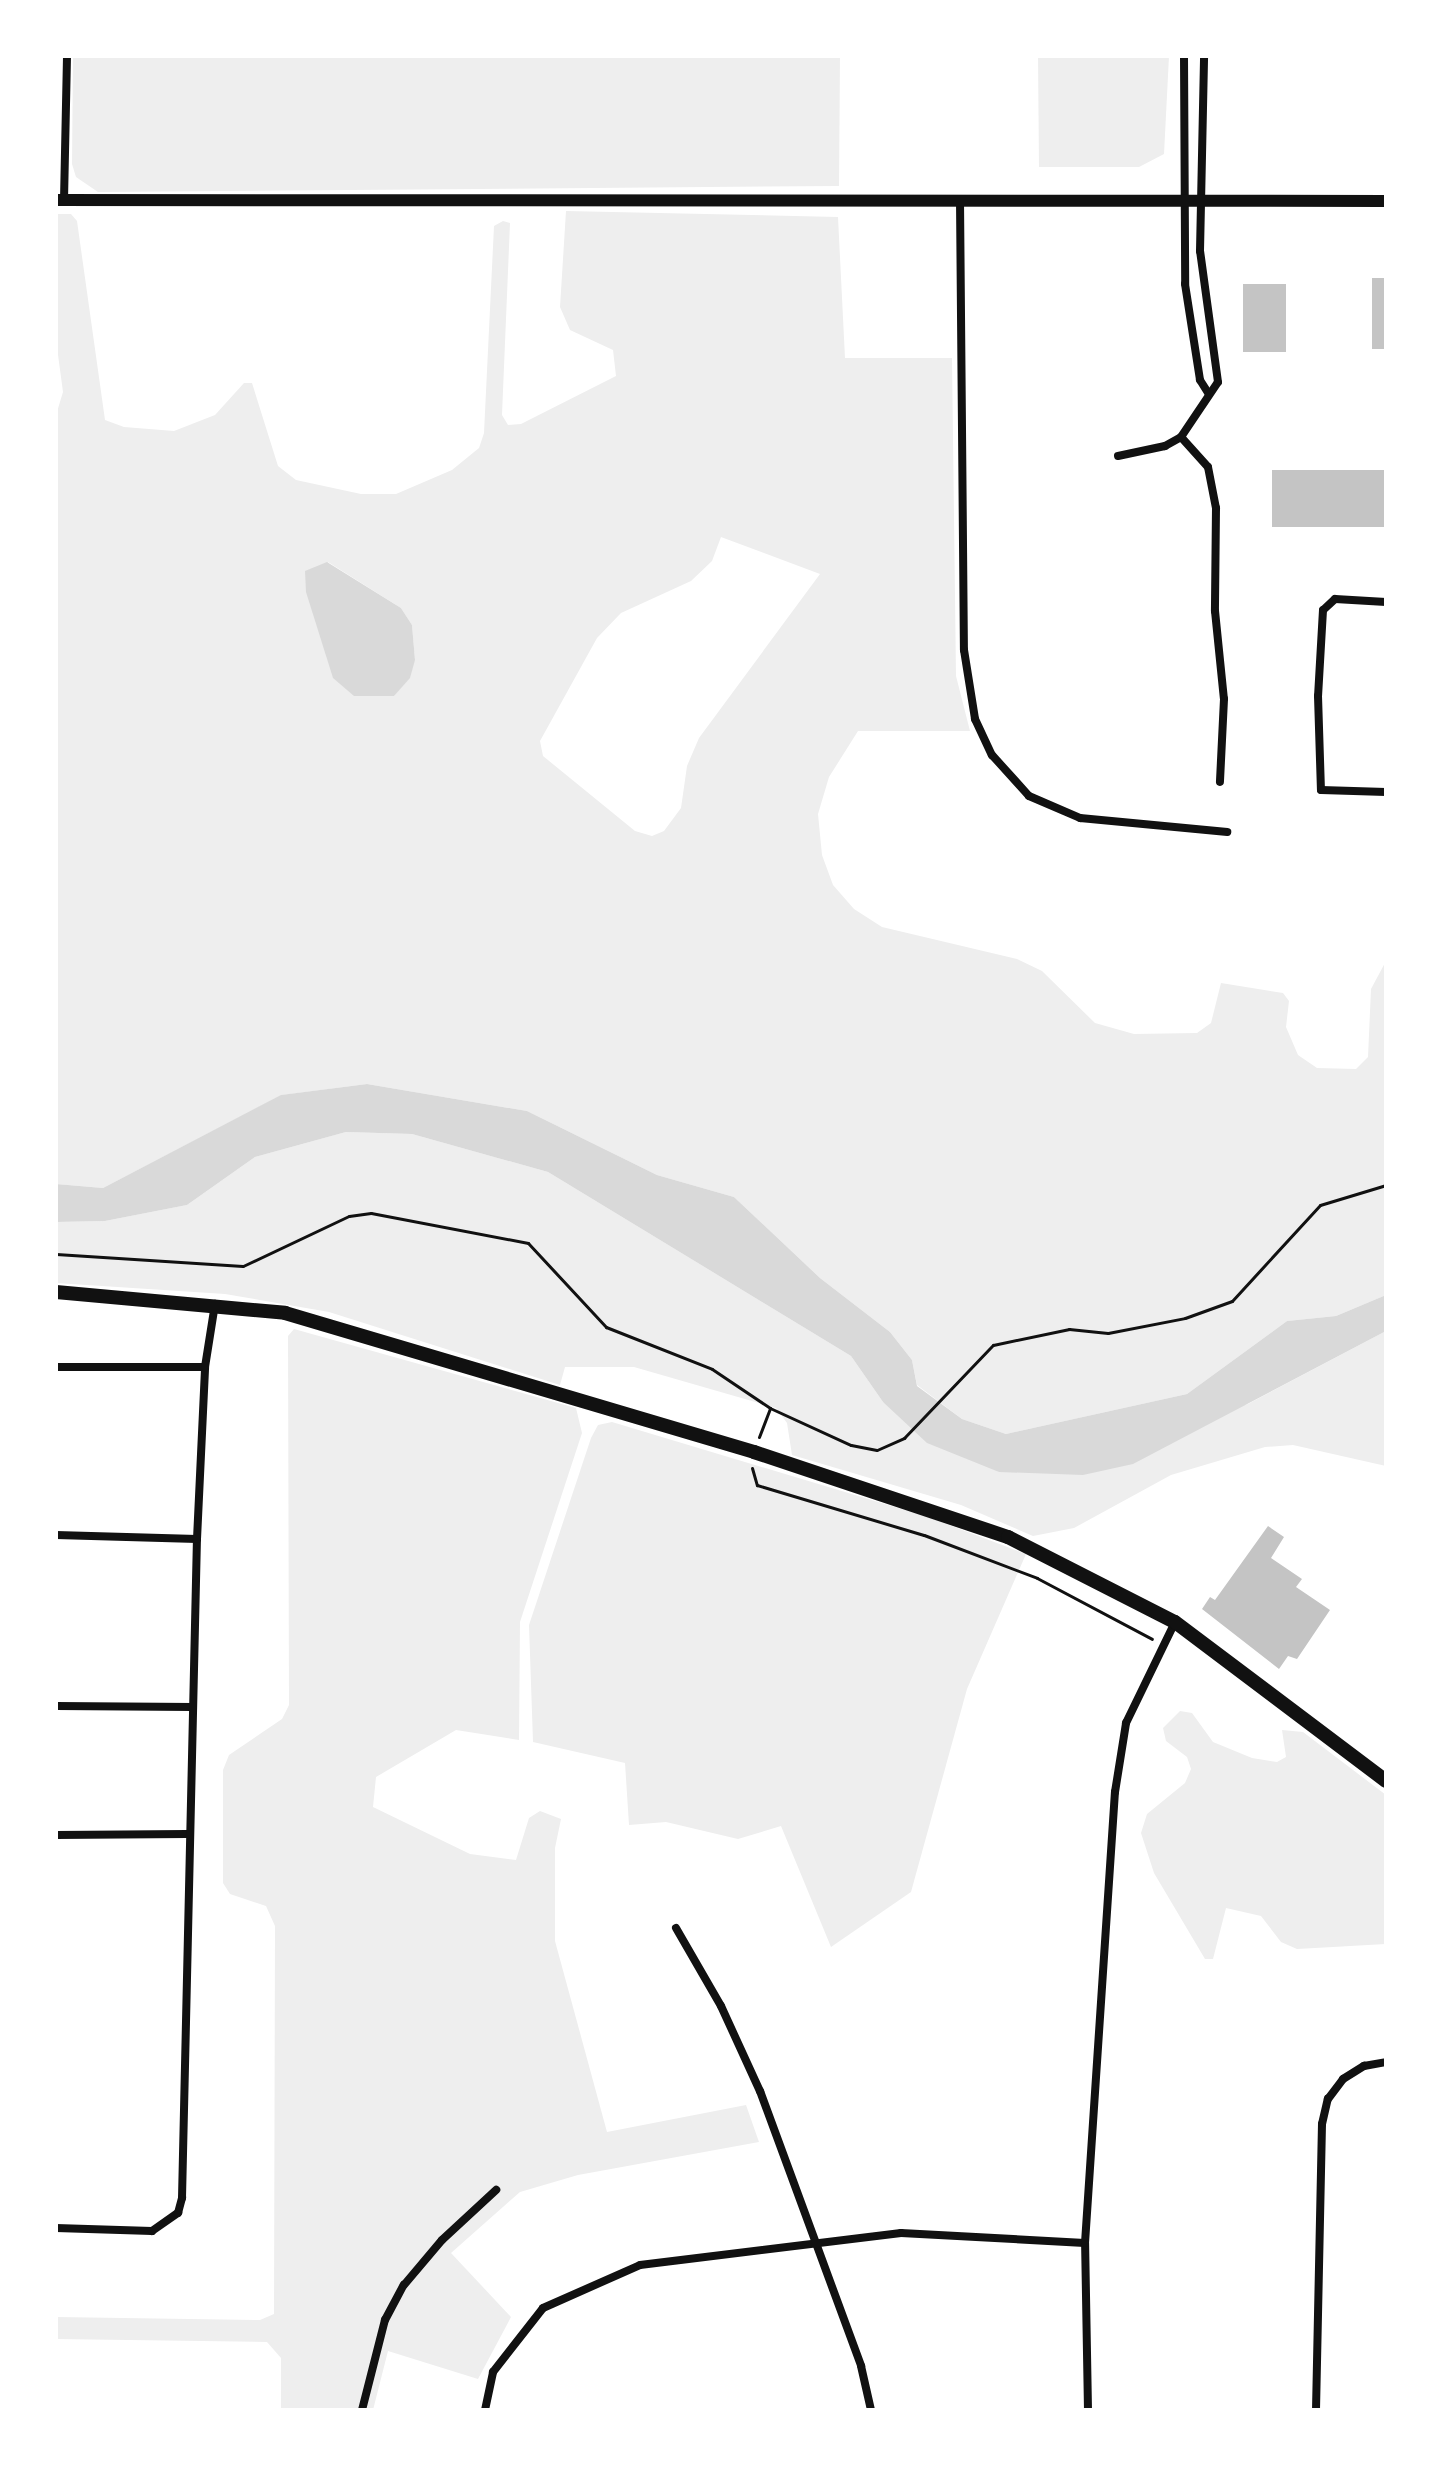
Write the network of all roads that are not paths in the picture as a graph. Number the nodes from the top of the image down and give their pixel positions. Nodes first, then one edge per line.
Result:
1 (67, 56) edge
2 (1184, 56) edge
3 (1204, 56) edge
4 (1184, 198) junction
5 (1203, 198) junction
6 (60, 200) edge
7 (960, 200) junction
8 (1386, 201) edge
9 (1208, 393) junction
10 (1181, 437) junction
11 (1118, 456) dead end
12 (1386, 602) edge
13 (1220, 782) dead end
14 (1386, 792) edge
15 (1227, 832) dead end
16 (56, 1292) edge
17 (215, 1304) junction
18 (56, 1367) edge
19 (205, 1367) junction
20 (56, 1535) edge
21 (197, 1539) junction
22 (1175, 1622) junction
23 (56, 1706) edge
24 (193, 1707) junction
25 (1386, 1781) edge
26 (187, 1834) junction
27 (56, 1835) edge
28 (676, 1928) dead end
29 (1386, 2062) edge
30 (496, 2190) dead end
31 (56, 2228) edge
32 (817, 2241) junction
33 (1085, 2243) junction
34 (362, 2410) edge
35 (485, 2410) edge
36 (871, 2410) edge
37 (1088, 2410) edge
38 (1316, 2410) edge

1 - 6 street
2 - 4 street
3 - 5 street
4 - 5 main road
4 - 7 main road
4 - 9 street
5 - 8 main road
5 - 9 street
6 - 7 main road
7 - 15 street
9 - 10 street
10 - 11 street
10 - 13 street
12 - 14 street
16 - 17 main road
17 - 19 street
17 - 22 main road
18 - 19 street
19 - 21 street
20 - 21 street
21 - 24 street
22 - 25 main road
22 - 33 street
23 - 24 street
24 - 26 street
26 - 27 street
26 - 31 street
28 - 32 street
29 - 38 street
30 - 34 street
32 - 33 street
32 - 35 street
32 - 36 street
33 - 37 street

